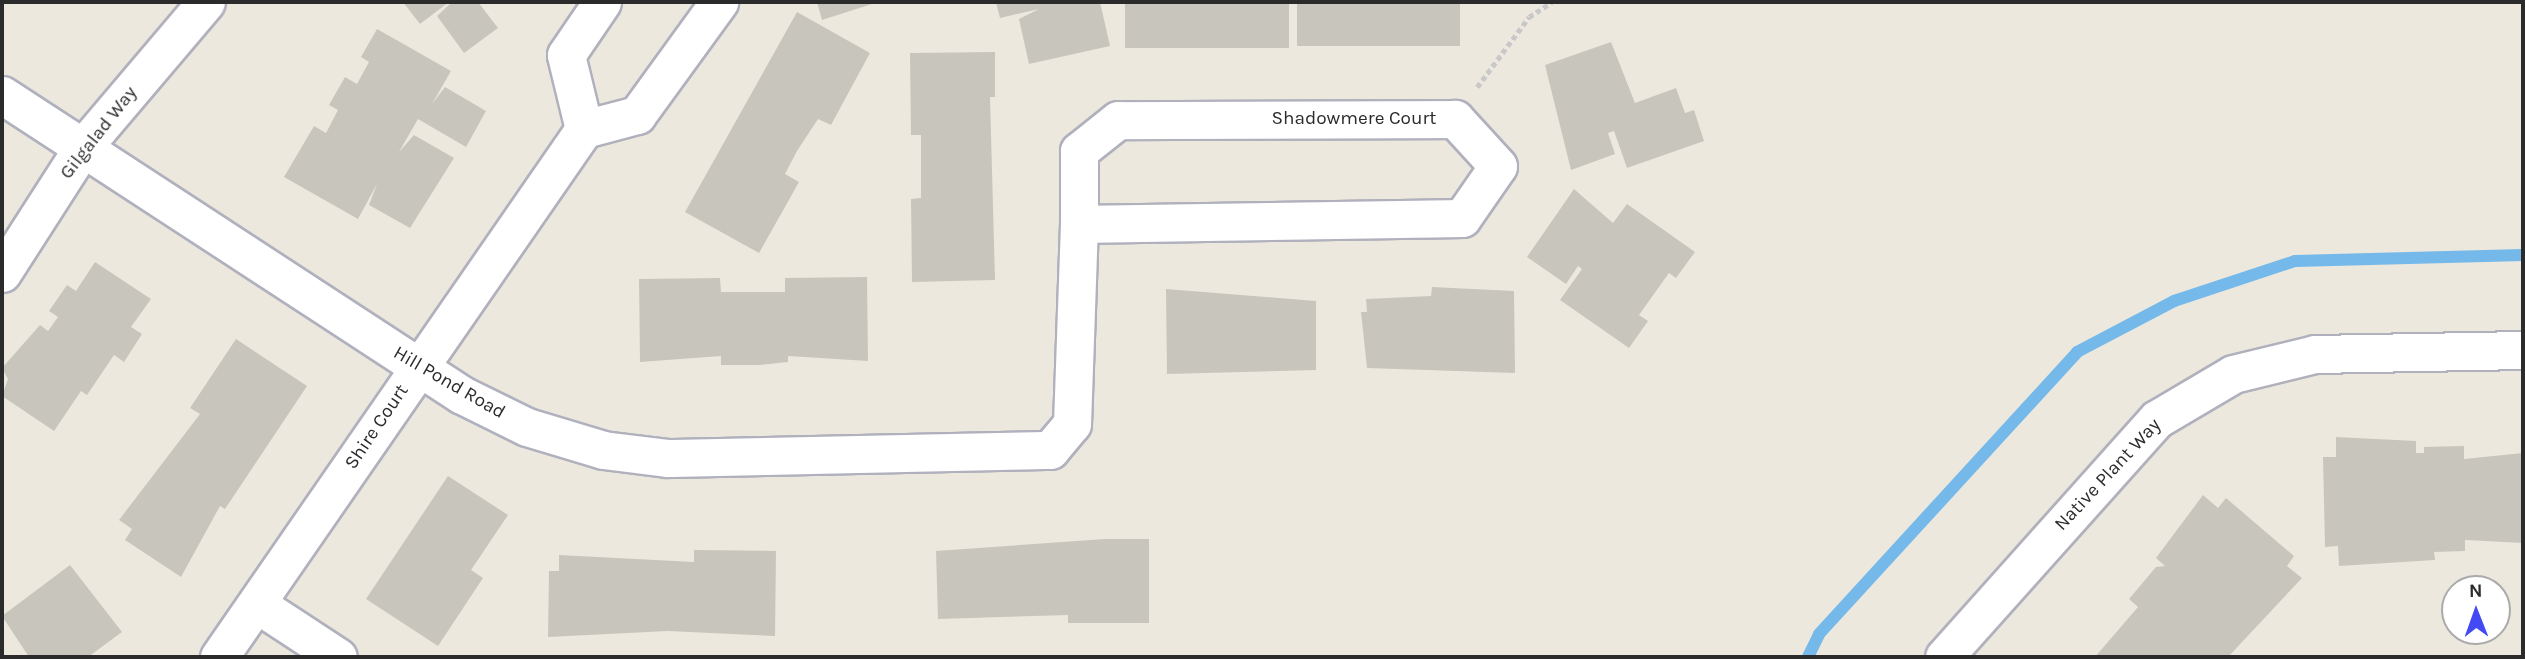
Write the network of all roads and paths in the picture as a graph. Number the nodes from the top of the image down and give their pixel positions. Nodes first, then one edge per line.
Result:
1 (206, 2) edge
2 (601, 2) edge
3 (719, 2) edge
4 (1552, 2) edge
5 (2, 95) edge
6 (1455, 119) junction
7 (584, 129) junction
8 (83, 148) junction
9 (1079, 224) junction
10 (2, 273) edge
11 (2523, 349) edge
12 (418, 367) junction
13 (1050, 450) joint
14 (260, 606) junction
15 (219, 657) edge
16 (338, 657) edge
17 (1944, 657) edge

1 - 8 street, Gilgalad Way
2 - 7 street
3 - 7 street
4 - 6 path
5 - 8 street, Hill Pond Road
6 - 9 street, Shadowmere Court
6 - 9 street, Shadowmere Court
7 - 12 street, Shire Court
8 - 10 street, Gilgalad Way
8 - 12 street, Hill Pond Road
9 - 13 street, Shadowmere Court
11 - 17 street, Native Plant Way
12 - 13 street, Hill Pond Road
12 - 14 street, Shire Court
14 - 15 street, Shire Court
14 - 16 street

